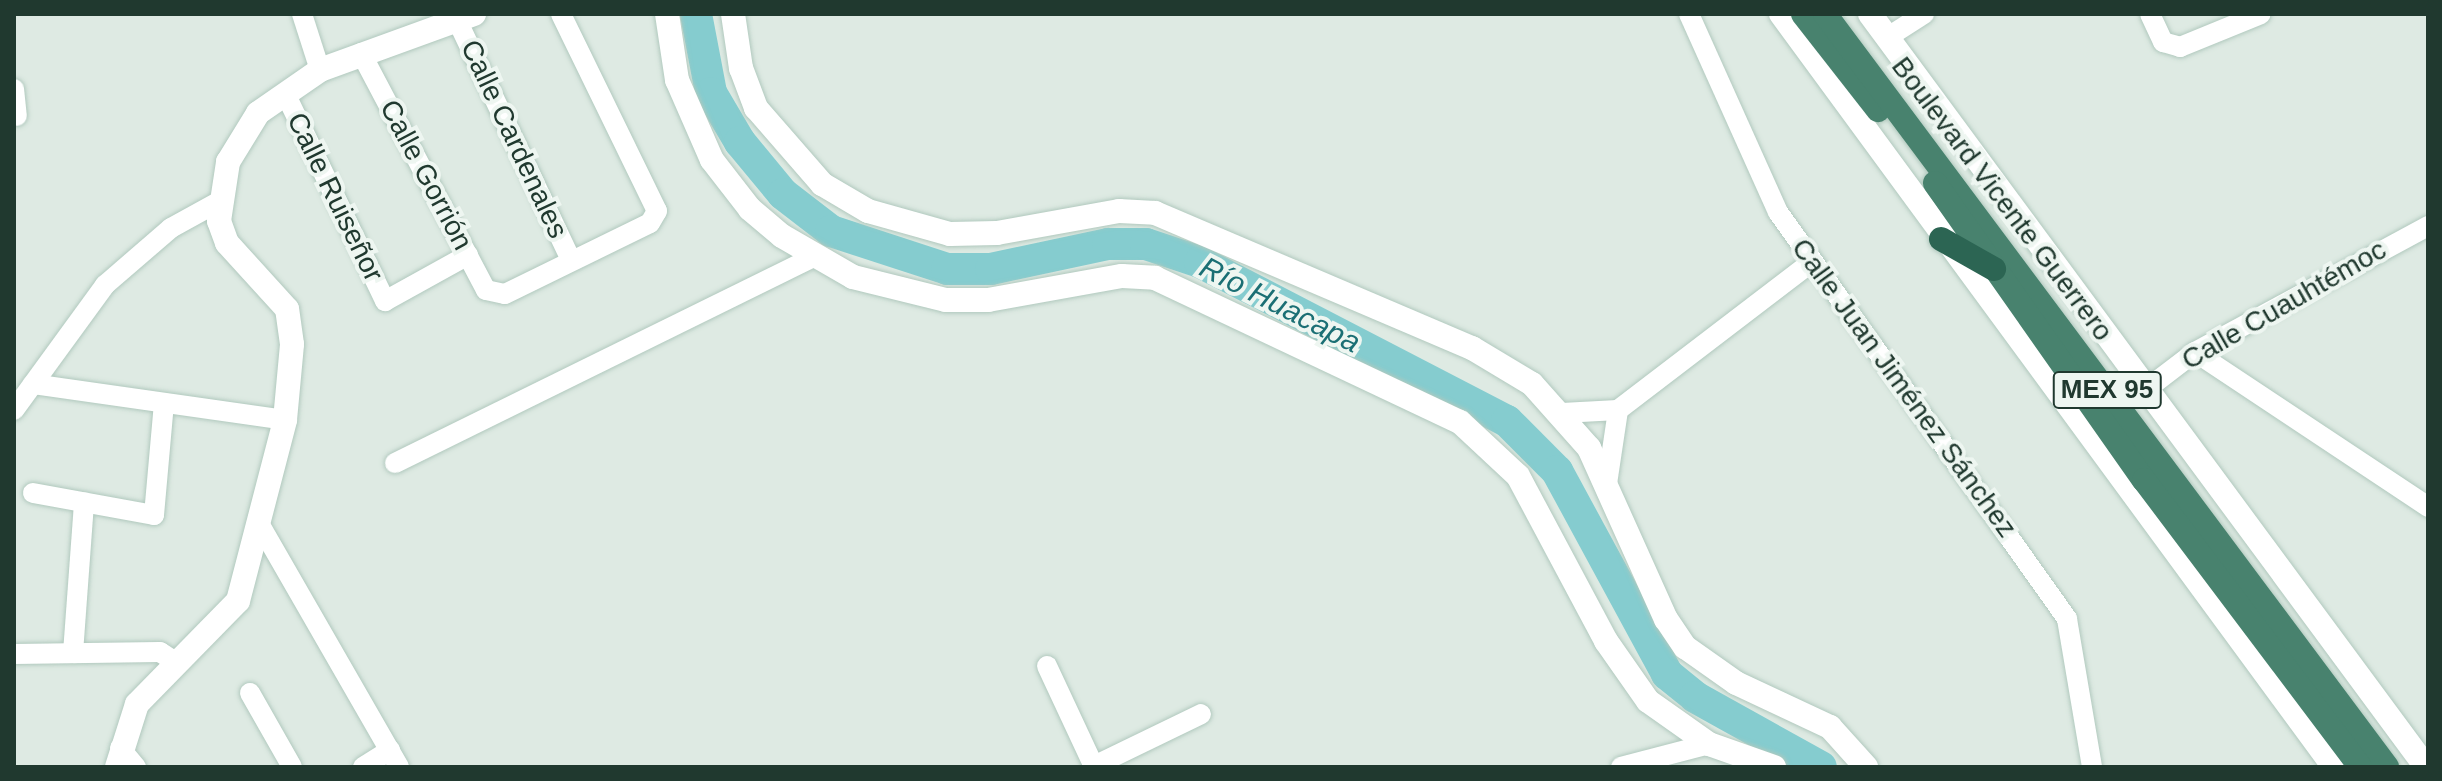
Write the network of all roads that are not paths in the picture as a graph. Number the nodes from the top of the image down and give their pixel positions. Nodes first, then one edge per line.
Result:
1 (302, 14) edge
2 (561, 14) edge
3 (667, 14) edge
4 (733, 14) edge
5 (1689, 14) edge
6 (1781, 14) edge
7 (1803, 14) edge
8 (1825, 14) edge
9 (1870, 14) edge
10 (1924, 14) edge
11 (2150, 14) edge
12 (2261, 14) edge
13 (466, 17) edge
14 (1888, 37) junction
15 (361, 53) junction
16 (320, 70) junction
17 (14, 89) edge
18 (285, 93) junction
19 (17, 116) dead end
20 (220, 201) junction
21 (2428, 226) edge
22 (1941, 239) junction
23 (468, 255) junction
24 (814, 257) junction
25 (570, 258) junction
26 (1813, 261) junction
27 (1994, 269) junction
28 (2195, 352) junction
29 (33, 384) junction
30 (2144, 391) junction
31 (164, 403) junction
32 (14, 410) edge
33 (1618, 410) junction
34 (1562, 413) junction
35 (285, 420) junction
36 (395, 463) dead end
37 (1607, 484) junction
38 (33, 493) dead end
39 (2424, 500) edge
40 (84, 502) junction
41 (260, 525) junction
42 (73, 653) junction
43 (14, 654) edge
44 (177, 663) junction
45 (1047, 666) dead end
46 (250, 693) dead end
47 (1201, 714) dead end
48 (1709, 744) junction
49 (119, 757) edge
50 (395, 759) edge
51 (1743, 760) edge
52 (1631, 766) edge
53 (136, 767) edge
54 (292, 767) edge
55 (363, 767) edge
56 (1093, 767) edge
57 (1774, 767) edge
58 (1866, 767) edge
59 (2092, 767) edge
60 (2334, 767) edge
61 (2360, 767) edge
62 (2387, 767) edge
63 (2426, 767) edge

1 - 16 street
2 - 25 street
3 - 24 main road
4 - 34 main road
5 - 26 street, Calle Juan Jiménez Sánchez
6 - 22 main road
7 - 27 highway, Boulevard Vicente Guerrero / MEX 95
8 - 62 highway, Boulevard Vicente Guerrero / MEX 95
9 - 14 main road, Boulevard Vicente Guerrero
10 - 14 street
11 - 12 street
13 - 15 main road
13 - 25 street, Calle Cardenales
14 - 30 main road, Boulevard Vicente Guerrero
15 - 16 main road
15 - 23 street, Calle Gorrión
16 - 18 main road
17 - 19 street
18 - 20 main road
18 - 23 street, Calle Ruiseñor
20 - 29 street
20 - 35 main road
21 - 28 street, Calle Cuauhtémoc
22 - 27 highway
22 - 60 main road
23 - 25 street, Calle Gorrión
24 - 36 street
24 - 48 main road
26 - 33 street
26 - 59 street, Calle Juan Jiménez Sánchez
27 - 61 highway, Boulevard Vicente Guerrero / MEX 95
28 - 30 street, Calle Cuauhtémoc
28 - 39 street
29 - 31 street
29 - 32 street
30 - 63 main road, Boulevard Vicente Guerrero
31 - 35 street
31 - 40 street
33 - 34 street
33 - 37 street
34 - 37 main road
35 - 41 main road
37 - 58 main road
38 - 40 street
40 - 42 street
41 - 44 main road
41 - 50 street
42 - 43 street
42 - 44 street
44 - 49 main road
45 - 56 street
46 - 54 street
47 - 56 street
48 - 51 main road
48 - 52 street
49 - 53 street
50 - 55 street
51 - 57 main road

